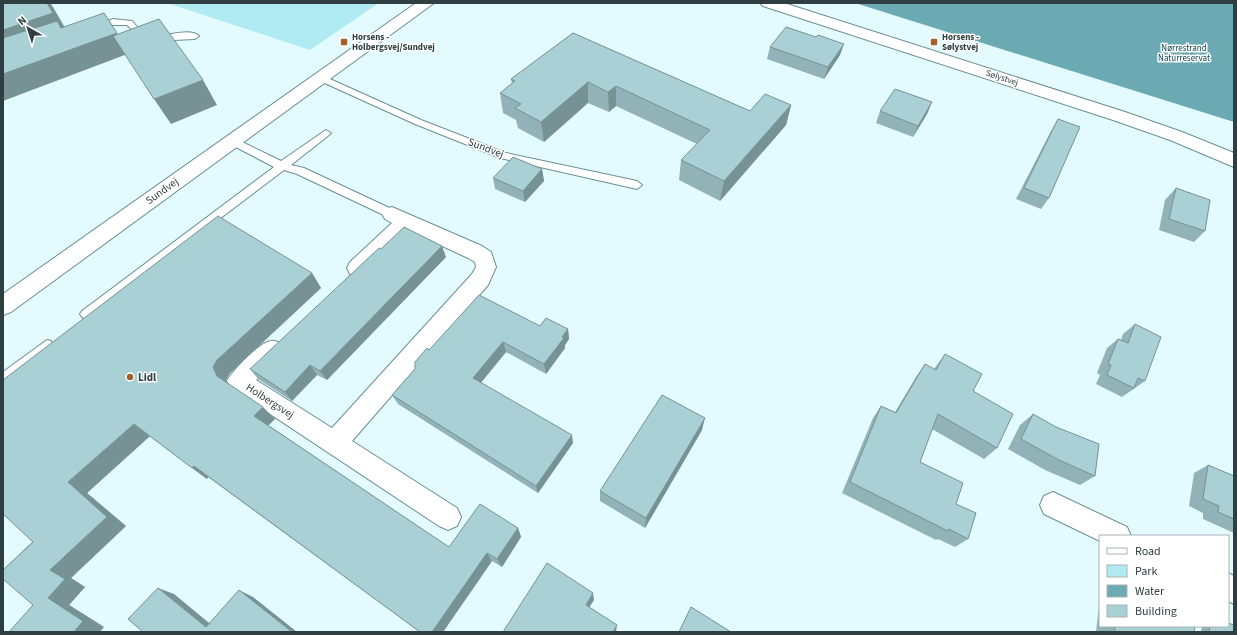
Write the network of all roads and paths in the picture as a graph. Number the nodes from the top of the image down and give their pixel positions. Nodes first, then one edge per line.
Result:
1 (426, 3) edge
2 (768, 3) edge
3 (88, 30) edge
4 (195, 36) dead end
5 (321, 78) junction
6 (326, 133) dead end
7 (232, 141) junction
8 (1234, 160) edge
9 (282, 166) junction
10 (637, 185) dead end
11 (400, 217) junction
12 (343, 282) edge
13 (3, 306) edge
14 (86, 314) dead end
15 (285, 337) edge
16 (47, 345) edge
17 (3, 379) edge
18 (334, 443) junction
19 (1053, 506) dead end
20 (448, 517) dead end
21 (1116, 535) edge

1 - 5 street, Sundvej
2 - 8 street, Sølystvej
3 - 4 lane
5 - 7 street, Sundvej
5 - 10 lane, Sundvej
6 - 9 lane
7 - 9 lane
7 - 13 street, Sundvej
9 - 11 lane
9 - 14 lane
11 - 12 street
11 - 18 street
15 - 18 street, Holbergsvej
16 - 17 lane
18 - 20 street, Holbergsvej
19 - 21 street

